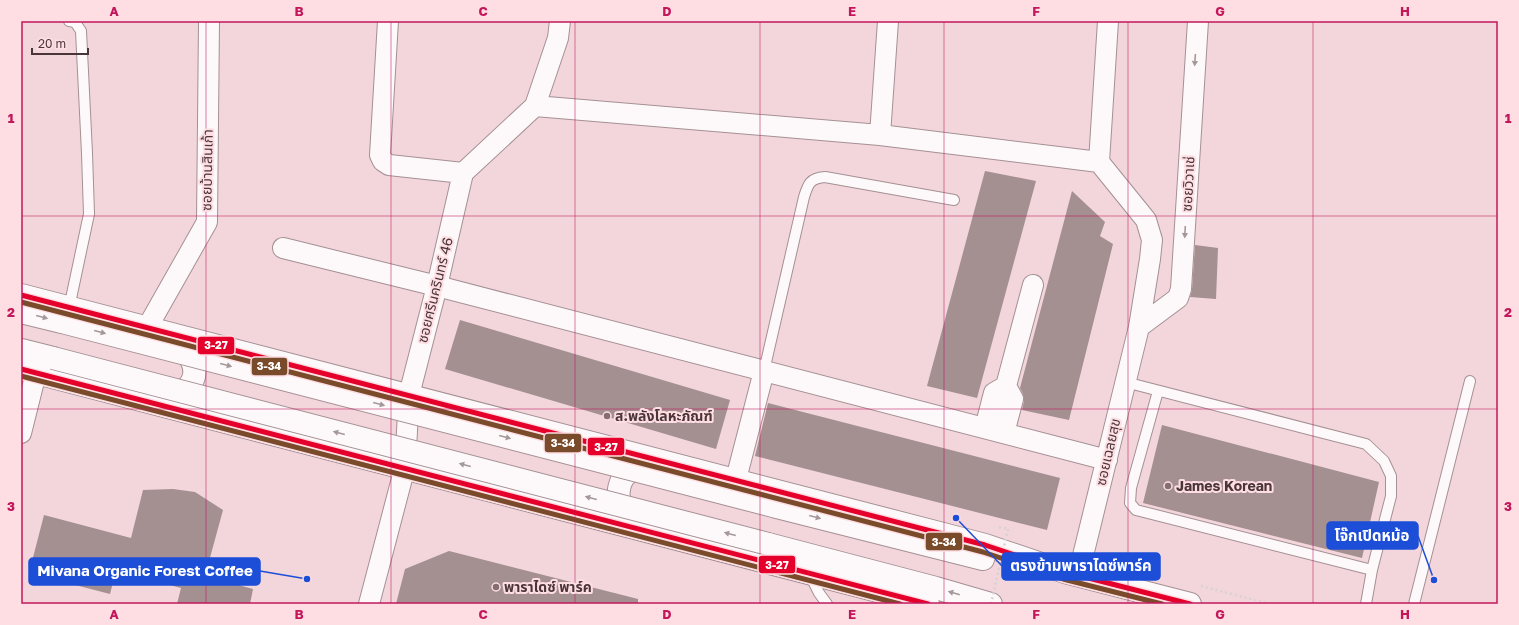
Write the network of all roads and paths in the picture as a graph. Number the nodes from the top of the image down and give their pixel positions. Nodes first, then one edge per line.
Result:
1 (69, 21) edge
2 (209, 21) edge
3 (388, 21) edge
4 (560, 21) edge
5 (888, 21) edge
6 (1108, 21) edge
7 (1198, 21) edge
8 (535, 106) junction
9 (880, 135) junction
10 (1099, 162) junction
11 (462, 179) junction
12 (954, 200) dead end
13 (283, 248) dead end
14 (1032, 285) dead end
15 (437, 286) junction
16 (21, 295) edge
17 (21, 312) edge
18 (65, 315) junction
19 (1139, 327) junction
20 (157, 331) junction
21 (21, 350) edge
22 (29, 371) edge
23 (764, 371) junction
24 (1470, 381) dead end
25 (1125, 382) junction
26 (1006, 386) junction
27 (1158, 391) junction
28 (410, 395) junction
29 (148, 401) junction
30 (985, 428) junction
31 (21, 433) edge
32 (1004, 433) junction
33 (1107, 460) junction
34 (669, 462) junction
35 (405, 468) junction
36 (736, 480) junction
37 (1008, 529) dead end
38 (649, 531) junction
39 (1372, 570) junction
40 (809, 573) junction
41 (1071, 574) junction
42 (369, 604) edge
43 (826, 604) edge
44 (928, 604) edge
45 (991, 604) edge
46 (1190, 604) edge
47 (1366, 604) edge
48 (1414, 604) edge

1 - 18 lane
2 - 20 street, ซอยบ้านสินเก้า
3 - 11 street
4 - 8 street
5 - 9 street
6 - 10 street
7 -> 19 street, ซอยวิวาเช่
8 - 9 street
8 - 11 street
9 - 10 street
10 - 19 street, ซอยเฉลยสุข
11 - 15 street, ซอยศรีนครินทร์ 46
12 - 23 lane
13 - 15 street
14 - 26 street
15 - 23 street
15 - 28 street, ซอยศรีนครินทร์ 46
16 - 18 main road
17 -> 18 main road
18 - 20 main road
18 -> 41 main road, bridge
19 - 25 street, ซอยเฉลยสุข
20 - 28 main road
20 - 29 main road
45 -> 21 main road, bridge
22 - 29 main road
22 - 31 street
23 - 30 street
23 - 36 street
24 - 48 lane
25 - 27 lane
25 - 33 street, ซอยเฉลยสุข
26 - 30 street
26 - 32 street
27 - 39 lane
27 - 39 lane
28 - 34 main road
28 - 35 street, ซอยศรีนครินทร์ 46
29 - 35 main road
30 - 32 street
32 - 33 street
33 - 41 street, ซอยเฉลยสุข
34 - 36 main road
34 - 38 main road
35 - 38 main road
35 - 42 street, ซอยศรีนครินทร์ 46
36 - 41 main road
37 - 45 path, bridge
38 - 40 main road
39 - 47 lane
40 - 43 lane
40 - 44 main road
41 - 46 main road

